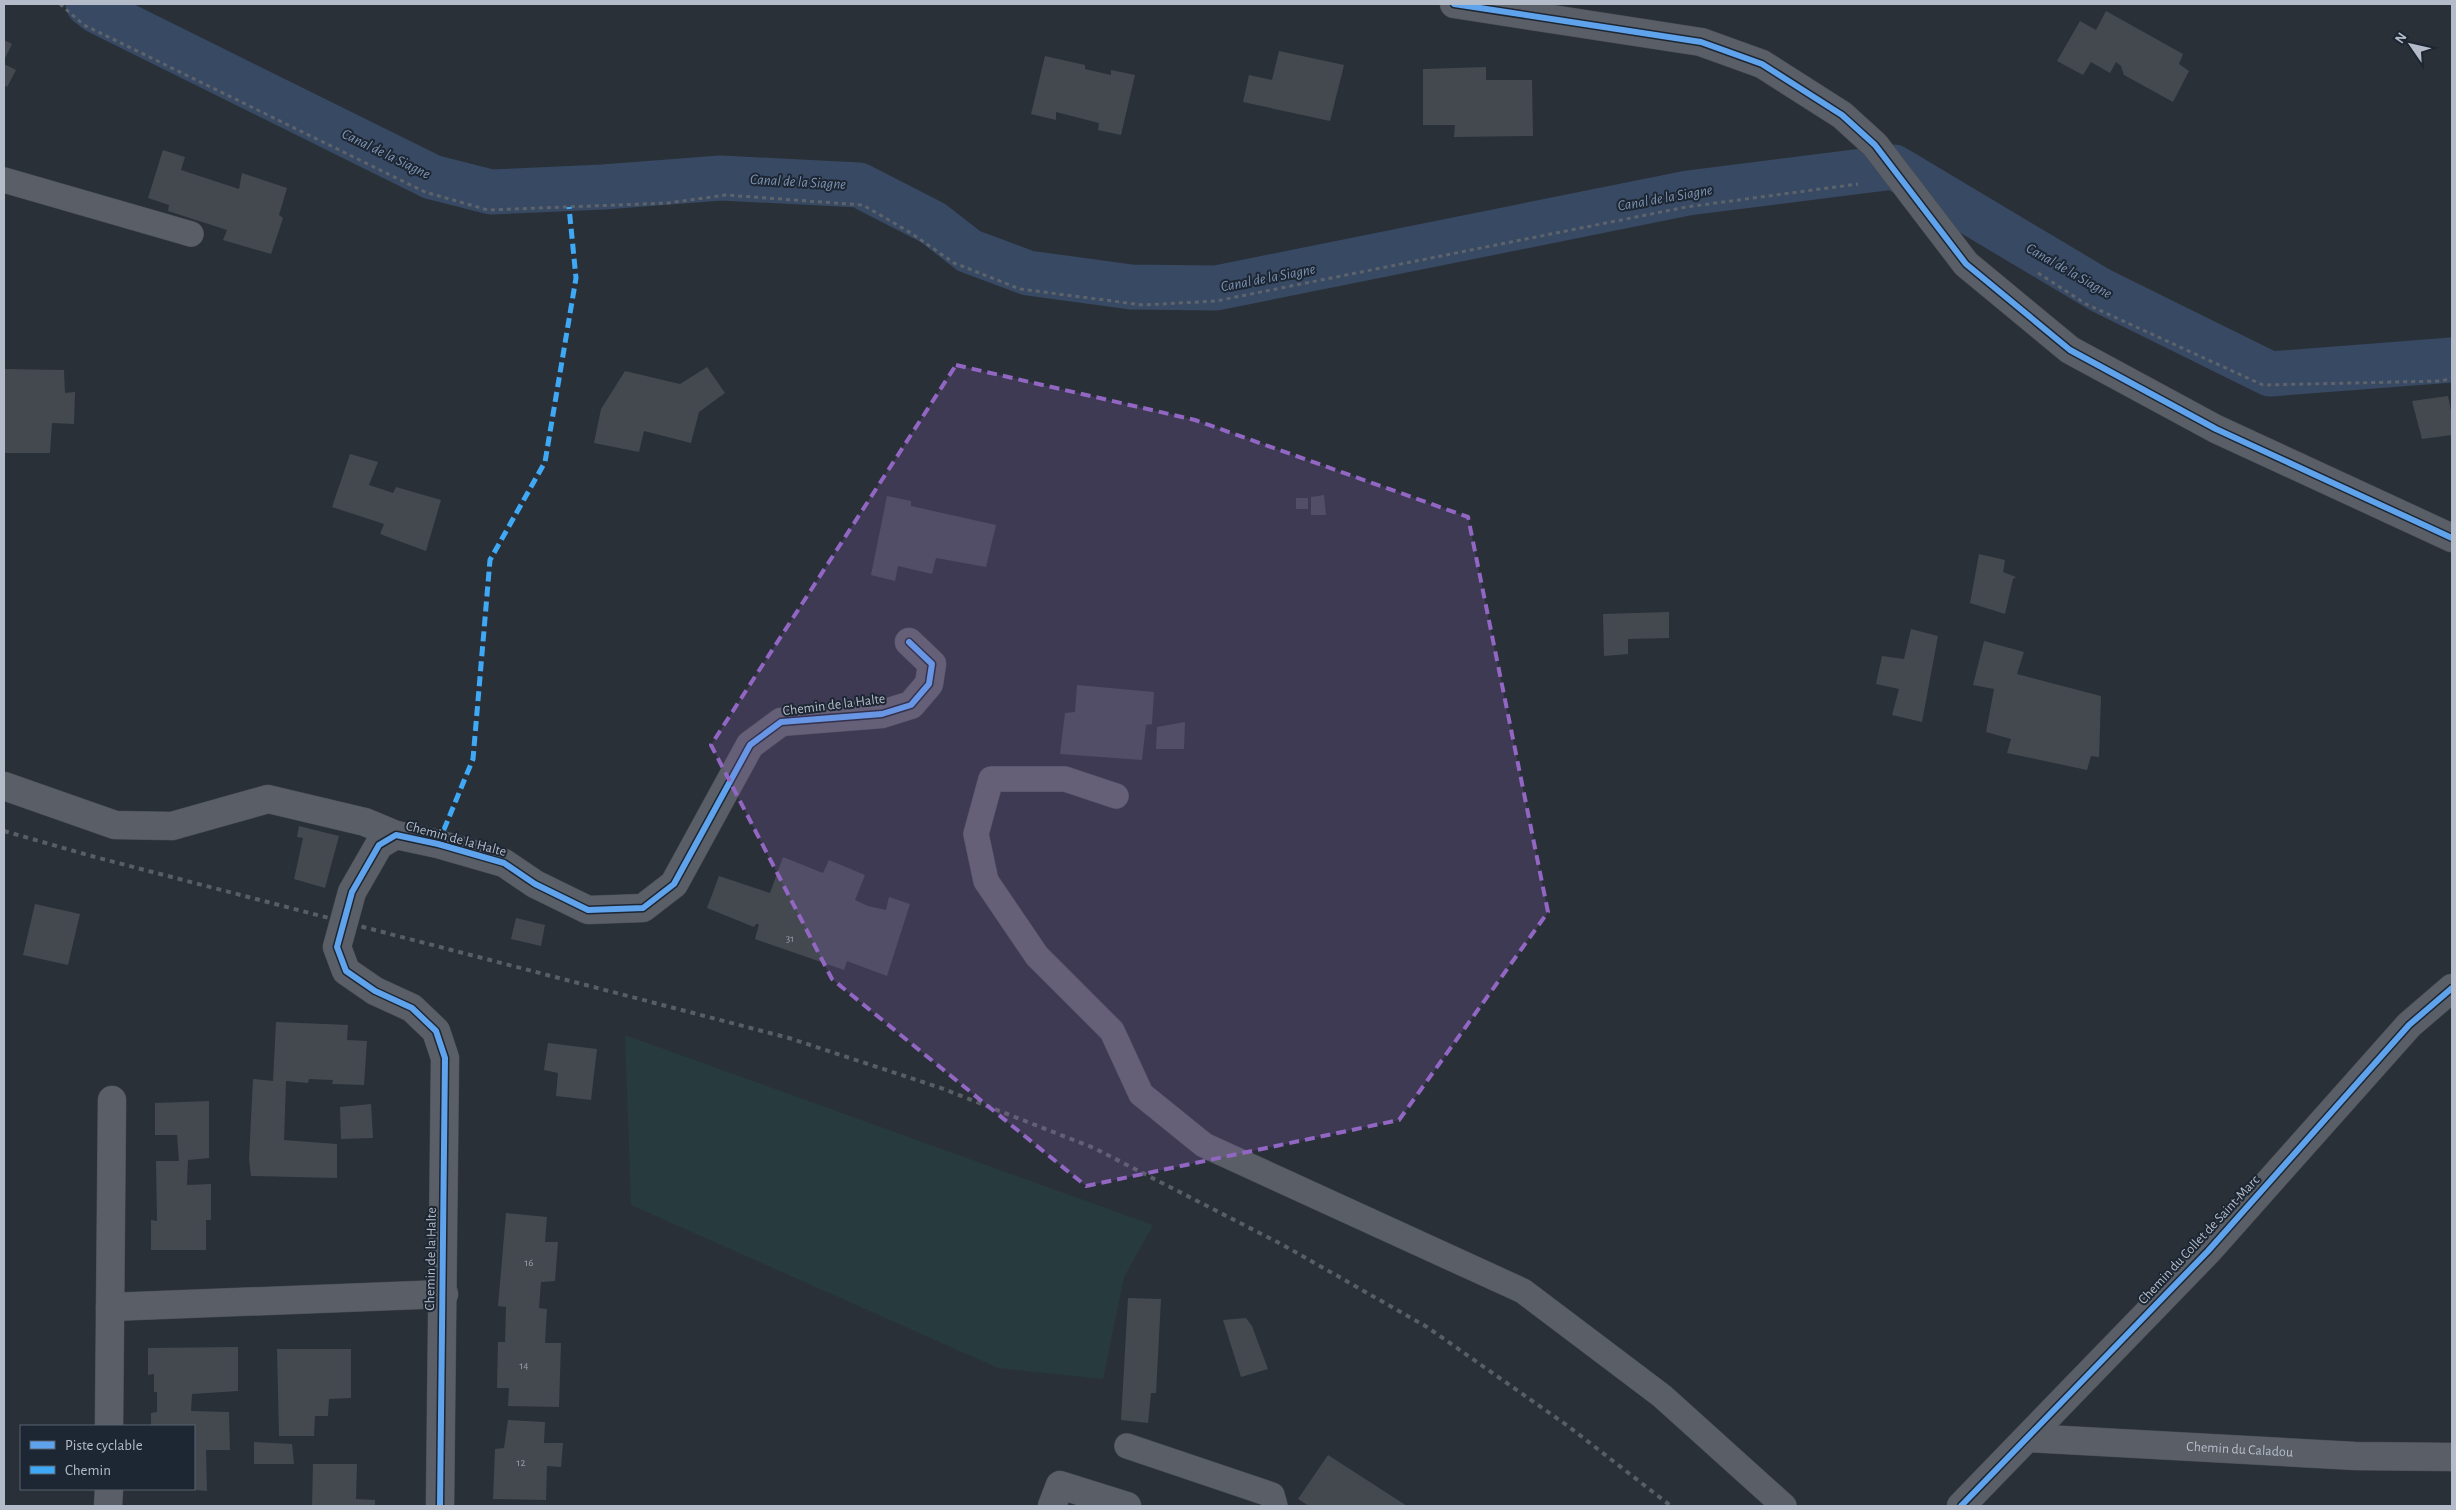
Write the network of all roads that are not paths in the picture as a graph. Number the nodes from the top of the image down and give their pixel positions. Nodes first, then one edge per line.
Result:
1 (1454, 4) edge
2 (4, 180) edge
3 (191, 234) dead end
4 (2452, 538) edge
5 (909, 642) dead end
6 (4, 786) edge
7 (1116, 796) dead end
8 (396, 835) junction
9 (2452, 988) edge
10 (112, 1100) dead end
11 (444, 1294) junction
12 (110, 1307) junction
13 (109, 1425) edge
14 (2028, 1438) junction
15 (1127, 1446) dead end
16 (2452, 1457) edge
17 (108, 1490) edge
18 (108, 1506) edge
19 (440, 1506) edge
20 (1052, 1506) edge
21 (1127, 1506) edge
22 (1275, 1506) edge
23 (1784, 1506) edge
24 (1961, 1506) edge

1 - 4 street
2 - 3 lane
5 - 8 street, Chemin de la Halte
6 - 8 street
7 - 23 lane
8 - 11 street, Chemin de la Halte
9 - 14 street, Chemin du Collet de Saint-Marc
10 - 12 street
11 - 12 street
11 - 19 street, Chemin de la Halte
12 - 13 street
14 - 16 street, Chemin du Caladou
14 - 24 street, Chemin du Collet de Saint-Marc
15 - 22 lane
17 - 18 street
20 - 21 street

